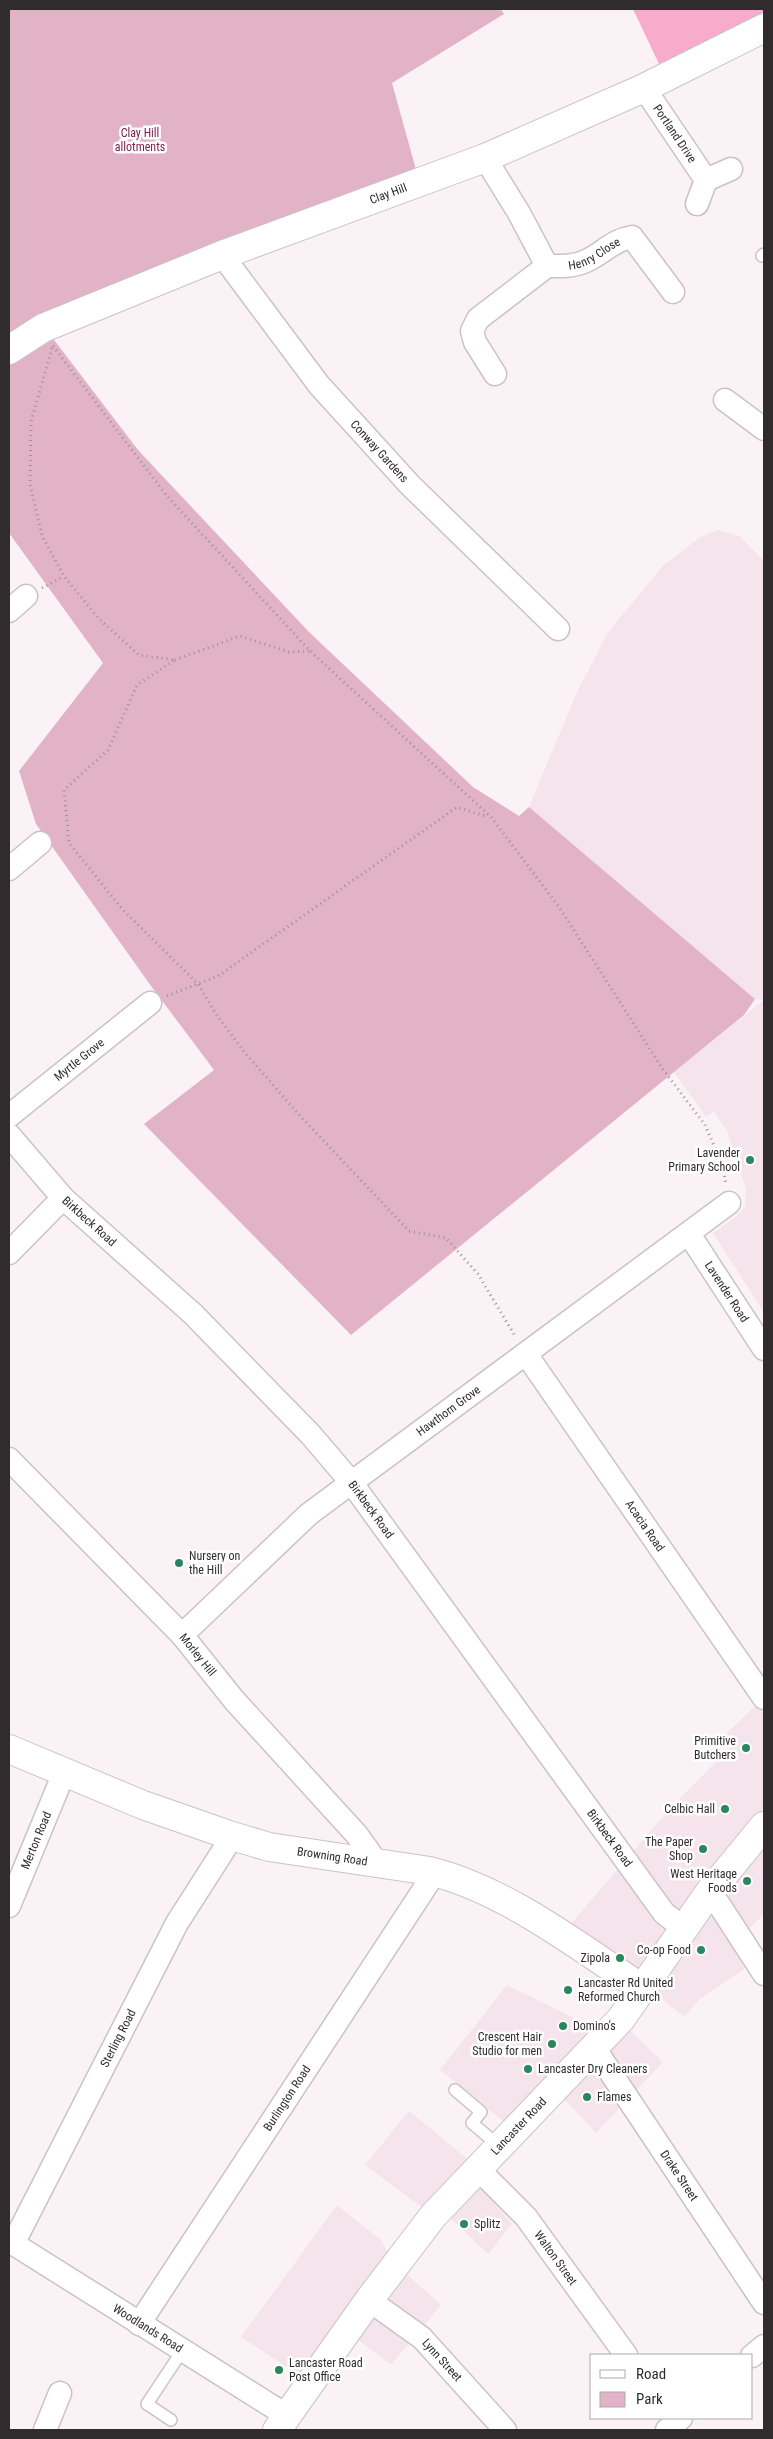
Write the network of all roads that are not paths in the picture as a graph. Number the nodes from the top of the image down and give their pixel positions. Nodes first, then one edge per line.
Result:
1 (764, 28) edge
2 (644, 88) junction
3 (485, 158) junction
4 (732, 169) dead end
5 (706, 180) junction
6 (697, 204) dead end
7 (222, 255) junction
8 (547, 266) junction
9 (673, 292) dead end
10 (9, 350) edge
11 (495, 374) dead end
12 (725, 400) dead end
13 (764, 429) edge
14 (26, 596) dead end
15 (9, 611) edge
16 (558, 629) dead end
17 (40, 843) dead end
18 (9, 869) edge
19 (150, 1003) road end
20 (9, 1116) edge
21 (9, 1135) edge
22 (63, 1198) junction
23 (729, 1203) road end
24 (689, 1234) junction
25 (9, 1253) edge
26 (764, 1349) edge
27 (526, 1354) junction
28 (9, 1459) edge
29 (351, 1482) junction
30 (182, 1635) junction
31 (764, 1698) edge
32 (9, 1749) edge
33 (64, 1773) junction
34 (764, 1826) edge
35 (229, 1836) junction
36 (372, 1862) junction
37 (430, 1871) junction
38 (708, 1894) junction
39 (9, 1906) edge
40 (683, 1928) junction
41 (764, 1974) edge
42 (643, 1990) junction
43 (595, 2048) junction
44 (455, 2090) dead end
45 (499, 2146) junction
46 (477, 2168) junction
47 (11, 2242) edge
48 (369, 2300) junction
49 (764, 2303) edge
50 (139, 2324) junction
51 (764, 2346) edge
52 (182, 2351) junction
53 (625, 2354) edge
54 (753, 2355) edge
55 (60, 2393) dead end
56 (171, 2420) dead end
57 (282, 2423) edge
58 (45, 2430) edge
59 (504, 2430) edge

1 - 2 street, Clay Hill
2 - 3 street, Clay Hill
2 - 5 street, Portland Drive
3 - 7 street, Clay Hill
3 - 8 street
4 - 5 street
5 - 6 street
7 - 10 street, Clay Hill
7 - 16 street, Conway Gardens
8 - 9 street, Henry Close
8 - 11 street
12 - 13 street
14 - 15 street
17 - 18 street
19 - 20 street, Myrtle Grove
21 - 22 street, Birkbeck Road
22 - 25 street
22 - 29 street, Birkbeck Road
23 - 24 street, Hawthorn Grove
24 - 26 street, Lavender Road
24 - 27 street, Hawthorn Grove
27 - 29 street, Hawthorn Grove
27 - 31 street, Acacia Road
28 - 30 street, Morley Hill
29 - 30 street, Hawthorn Grove
29 - 40 street, Birkbeck Road
30 - 36 street, Morley Hill
32 - 33 street, Browning Road
33 - 35 street, Browning Road
33 - 39 street, Merton Road
34 - 38 street, Lancaster Road
35 - 36 street, Browning Road
35 - 47 street, Sterling Road
36 - 37 street, Browning Road
37 - 42 street, Browning Road
37 - 50 street, Burlington Road
38 - 40 street, Lancaster Road
38 - 41 street
40 - 42 street, Lancaster Road
42 - 43 street, Lancaster Road
43 - 45 street, Lancaster Road
43 - 49 street, Drake Street
44 - 45 lane
45 - 46 street, Lancaster Road
46 - 48 street, Lancaster Road
46 - 53 street, Walton Street
47 - 50 street, Woodlands Road
48 - 57 street, Lancaster Road
48 - 59 street, Lynn Street
50 - 52 street, Woodlands Road
51 - 54 street
52 - 56 lane
52 - 57 street, Woodlands Road
55 - 58 street

